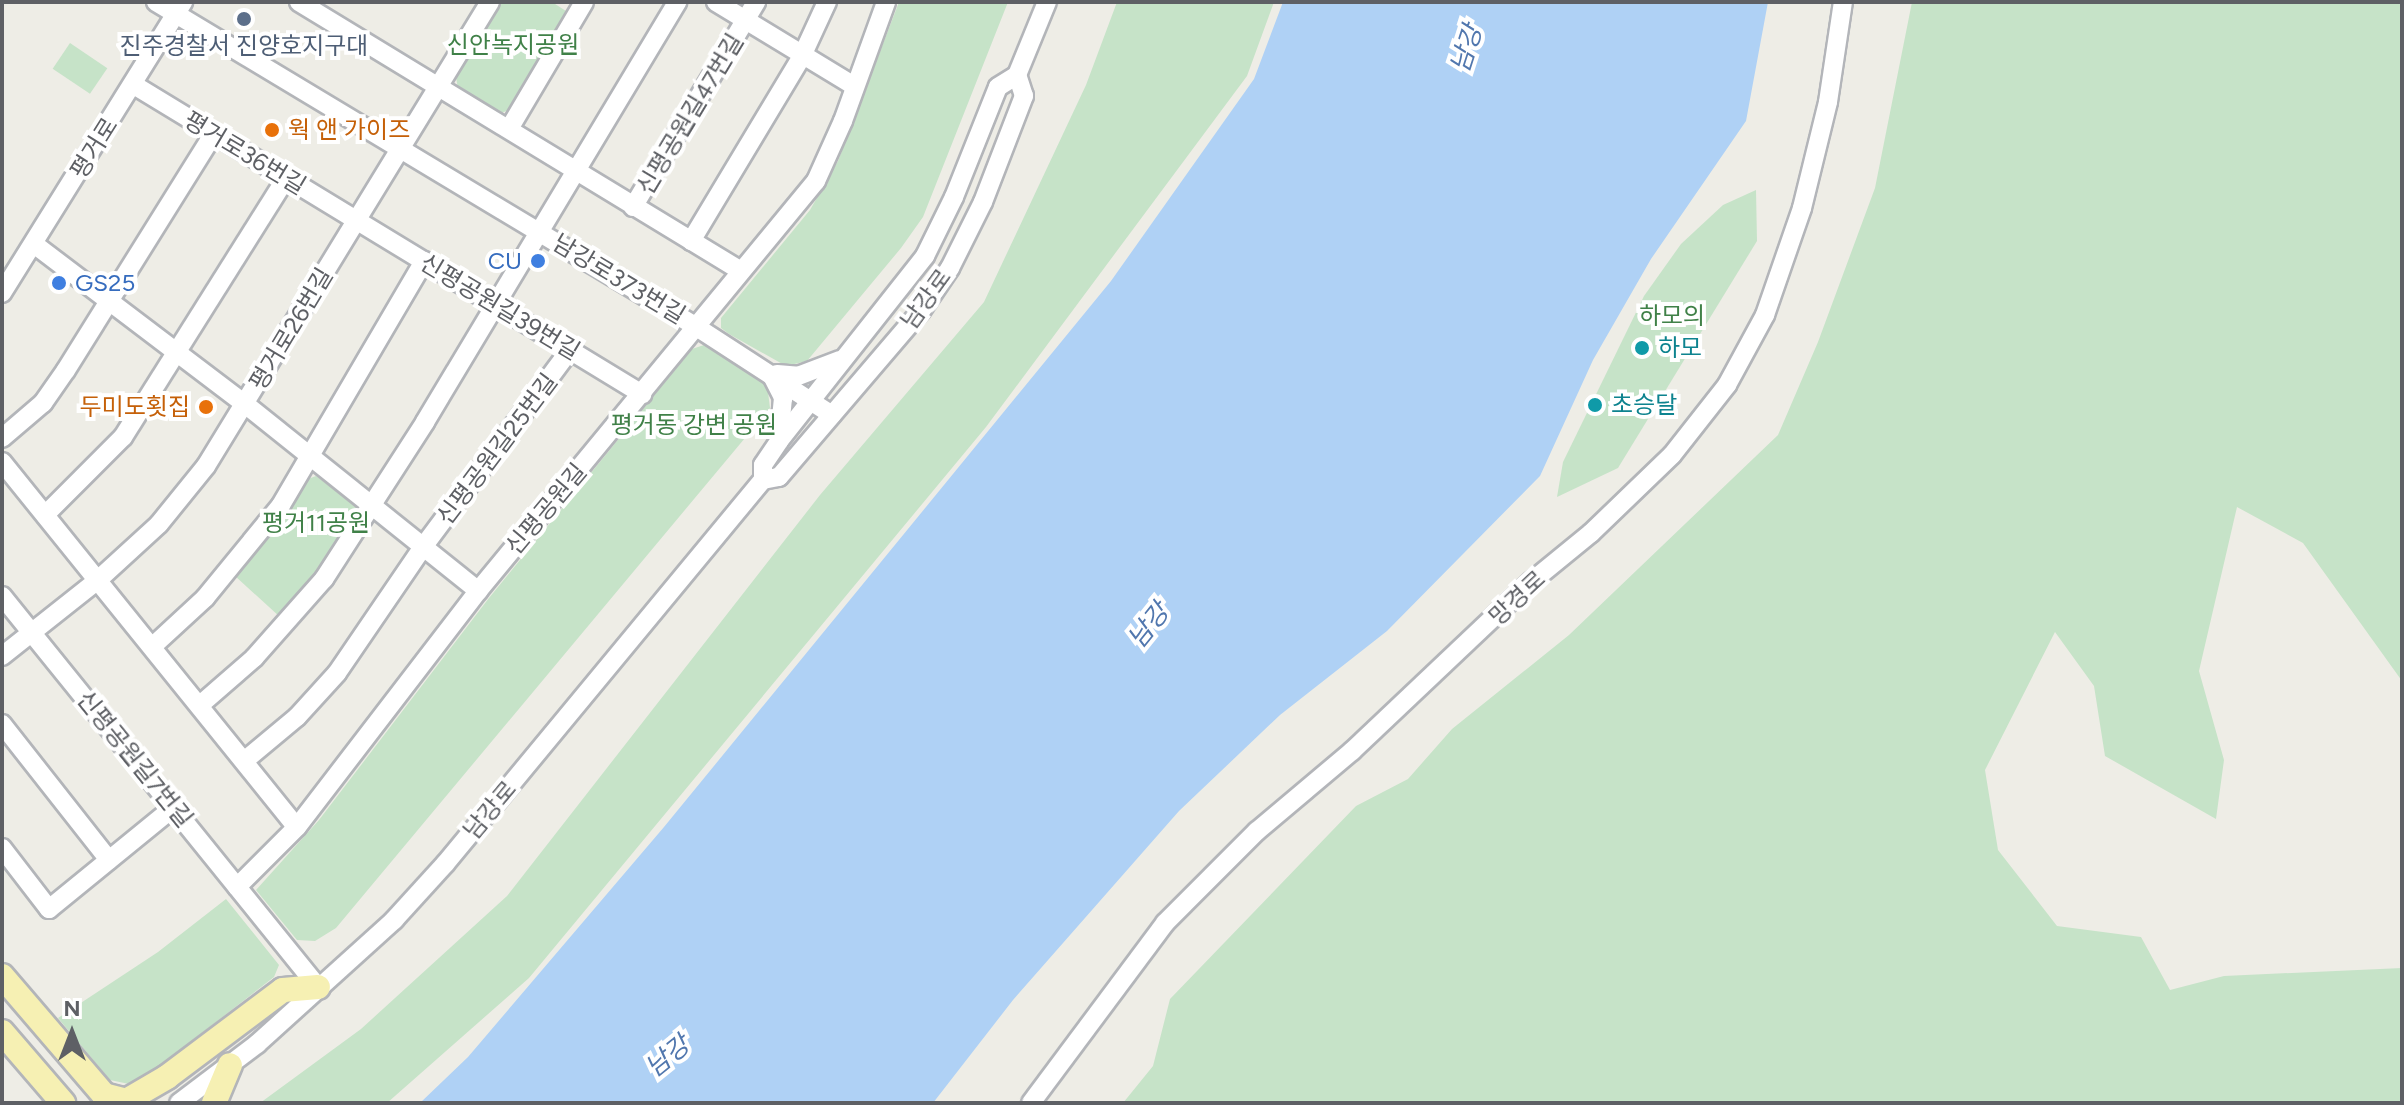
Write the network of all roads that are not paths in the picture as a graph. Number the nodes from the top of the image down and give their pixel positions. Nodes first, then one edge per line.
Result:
1 (156, 2) edge
2 (299, 2) edge
3 (584, 2) edge
4 (677, 2) edge
5 (716, 2) edge
6 (756, 2) edge
7 (827, 2) edge
8 (886, 2) edge
9 (1047, 2) edge
10 (1843, 2) edge
11 (487, 3) edge
12 (179, 8) edge
13 (746, 22) junction
14 (802, 56) junction
15 (1017, 75) junction
16 (134, 85) junction
17 (439, 86) junction
18 (854, 86) junction
19 (509, 129) junction
20 (213, 135) junction
21 (404, 148) junction
22 (575, 169) junction
23 (286, 178) junction
24 (633, 207) junction
25 (358, 220) junction
26 (538, 230) junction
27 (691, 241) junction
28 (34, 244) junction
29 (424, 261) junction
30 (741, 271) junction
31 (2, 293) edge
32 (110, 302) junction
33 (494, 303) junction
34 (695, 326) junction
35 (570, 350) junction
36 (176, 351) junction
37 (841, 360) junction
38 (770, 374) junction
39 (642, 394) junction
40 (811, 399) junction
41 (245, 404) junction
42 (832, 415) junction
43 (2, 438) edge
44 (779, 441) junction
45 (310, 458) junction
46 (2, 462) edge
47 (763, 480) junction
48 (372, 507) junction
49 (45, 515) junction
50 (423, 547) junction
51 (99, 579) junction
52 (478, 591) junction
53 (2, 596) edge
54 (32, 633) junction
55 (153, 646) junction
56 (2, 656) edge
57 (200, 705) junction
58 (2, 724) edge
59 (244, 761) junction
60 (174, 807) junction
61 (297, 827) junction
62 (2, 848) edge
63 (109, 860) junction
64 (237, 887) junction
65 (2, 976) edge
66 (318, 987) junction
67 (2, 999) edge
68 (2, 1032) edge
69 (2, 1051) edge
70 (230, 1065) junction
71 (101, 1100) edge
72 (48, 1103) edge
73 (63, 1103) edge
74 (179, 1103) edge
75 (214, 1103) edge
76 (1031, 1103) edge

1 - 12 street, 남강로373번길
2 - 17 street, 신평공원길47번길
3 - 19 street
4 - 22 street
5 - 13 street
6 - 13 street, 신평공원길47번길
7 - 14 street
8 - 18 street, 신평공원길
9 - 15 street, 남강로
10 - 76 street, 망경로
11 - 17 street
12 - 16 street, 평거로
12 - 21 street, 남강로373번길
13 - 14 street
13 - 24 street, 신평공원길47번길
14 - 18 street
14 - 27 street
15 - 37 street, 남강로
15 - 42 street, 남강로
16 - 20 street, 평거로36번길
16 - 28 street, 평거로
17 - 19 street, 신평공원길47번길
17 - 21 street, 평거로26번길
18 - 30 street, 신평공원길
19 - 22 street, 신평공원길47번길
20 - 23 street, 평거로36번길
20 - 32 street
21 - 25 street, 평거로26번길
21 - 26 street, 남강로373번길
22 - 24 street, 신평공원길47번길
22 - 26 street
23 - 25 street, 평거로36번길
23 - 36 street
24 - 27 street, 신평공원길47번길
25 - 29 street, 신평공원길39번길
25 - 41 street, 평거로26번길
26 - 33 street
26 - 34 street, 남강로373번길
27 - 30 street, 신평공원길47번길
28 - 31 street, 평거로
28 - 32 street, 평거로26번길
29 - 33 street, 신평공원길39번길
29 - 45 street
30 - 34 street, 신평공원길
32 - 36 street, 평거로26번길
32 - 43 street
33 - 35 street, 신평공원길39번길
33 - 48 street
34 - 38 street, 남강로373번길
34 - 39 street, 신평공원길
35 - 39 street, 신평공원길39번길
35 - 50 street, 신평공원길25번길
36 - 41 street, 평거로26번길
36 - 49 street
37 - 38 street
37 - 40 street, 남강로
38 - 40 street, 남강로373번길
38 - 44 street
39 - 52 street, 신평공원길
40 - 42 street, 남강로373번길
40 - 44 street, 남강로
41 - 45 street, 신평공원길25번길
41 - 51 street
42 - 47 street, 남강로
44 - 47 street, 남강로
45 - 48 street, 신평공원길25번길
45 - 55 street
46 - 49 street
47 - 66 street, 남강로
48 - 50 street, 신평공원길25번길
48 - 57 street
49 - 51 street
50 - 52 street, 신평공원길25번길
50 - 59 street
51 - 54 street
51 - 55 street
52 - 61 street, 신평공원길
53 - 54 street, 신평공원길7번길
54 - 56 street
54 - 60 street, 신평공원길7번길
55 - 57 street
57 - 59 street
58 - 63 street
59 - 61 street
60 - 63 street
60 - 64 street, 신평공원길7번길
61 - 64 street, 신평공원길
62 - 63 street
64 - 66 street
65 - 71 main road
66 - 70 street, 남강로
66 - 71 main road
67 - 71 main road
68 - 73 main road
69 - 72 main road
70 - 74 street, 남강로
70 - 75 main road

